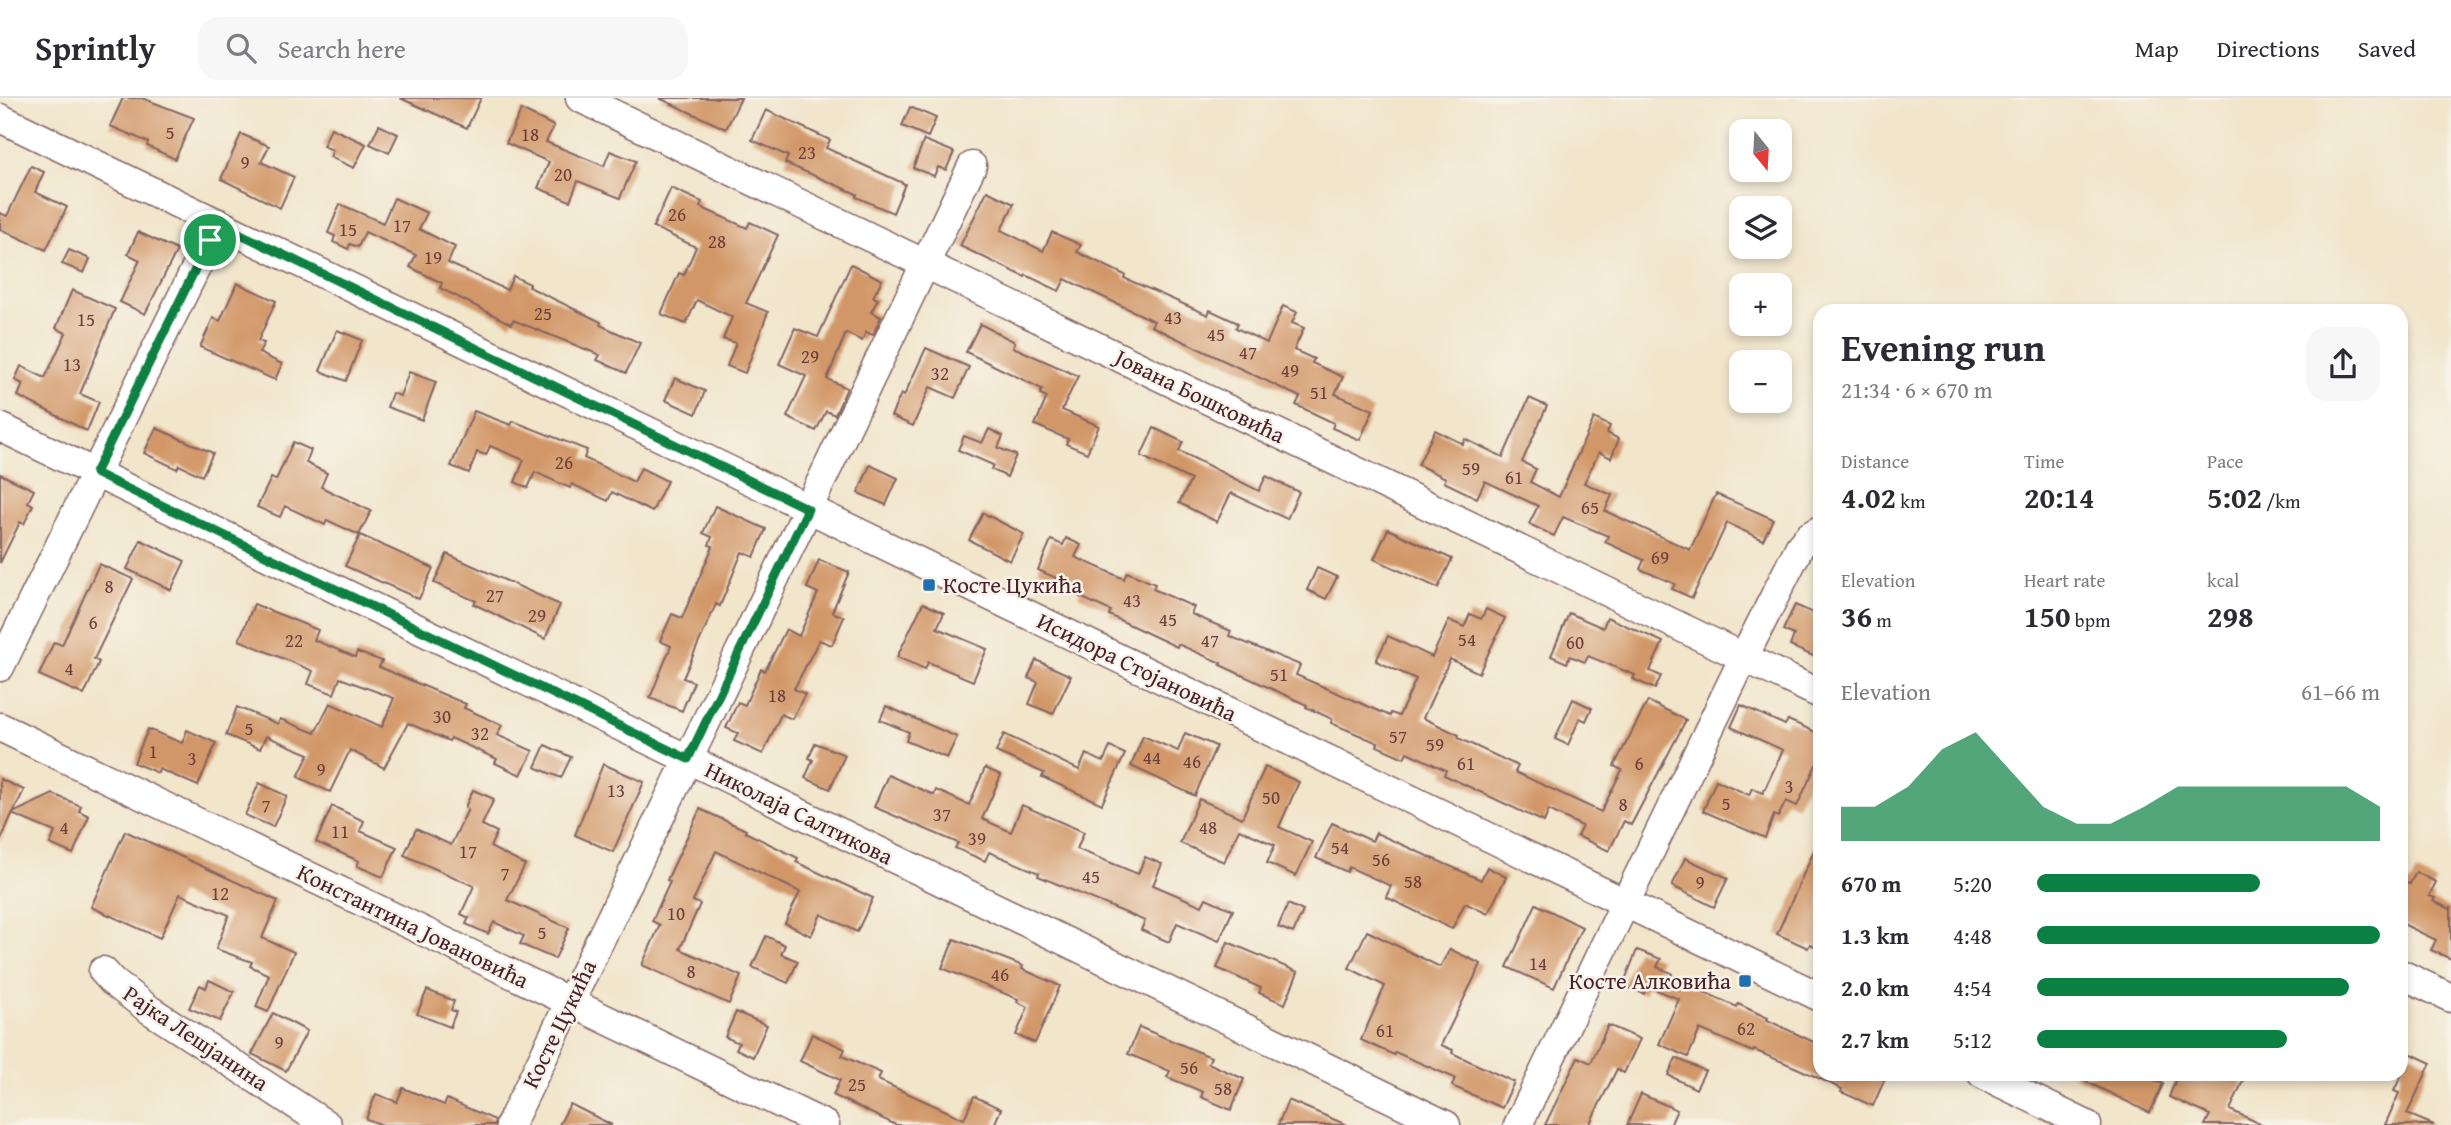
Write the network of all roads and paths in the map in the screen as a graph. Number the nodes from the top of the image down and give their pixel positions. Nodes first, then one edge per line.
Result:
1 (580, 98) edge
2 (0, 118) edge
3 (972, 166) dead end
4 (218, 223) junction
5 (926, 264) junction
6 (0, 427) edge
7 (95, 473) junction
8 (808, 509) junction
9 (1813, 534) edge
10 (1744, 657) junction
11 (0, 667) edge
12 (1813, 691) edge
13 (0, 727) edge
14 (688, 759) junction
15 (1626, 903) junction
16 (103, 971) dead end
17 (2408, 977) edge
18 (1813, 994) edge
19 (2451, 998) edge
20 (570, 1002) junction
21 (1996, 1081) edge
22 (327, 1125) edge
23 (510, 1125) edge
24 (825, 1125) edge
25 (1447, 1125) edge
26 (1518, 1125) edge
27 (2087, 1125) edge

1 - 5 street, Јована Бошковића
2 - 4 street, Исидора Стојановића
3 - 5 street, Косте Цукића
4 - 7 street
4 - 8 street, Исидора Стојановића
5 - 8 street, Косте Цукића
5 - 10 street, Јована Бошковића
6 - 7 street, Николаја Салтикова
7 - 11 street
7 - 14 street, Николаја Салтикова
8 - 14 street, Косте Цукића
8 - 15 street, Исидора Стојановића
9 - 10 street
10 - 12 street, Јована Бошковића
10 - 15 street
13 - 20 street, Константина Јовановића
14 - 20 street, Косте Цукића
14 - 25 street, Николаја Салтикова
15 - 18 street, Исидора Стојановића
15 - 26 street
16 - 22 street, Рајка Лешјанина
17 - 19 street
20 - 23 street, Косте Цукића
20 - 24 street, Константина Јовановића
21 - 27 street

